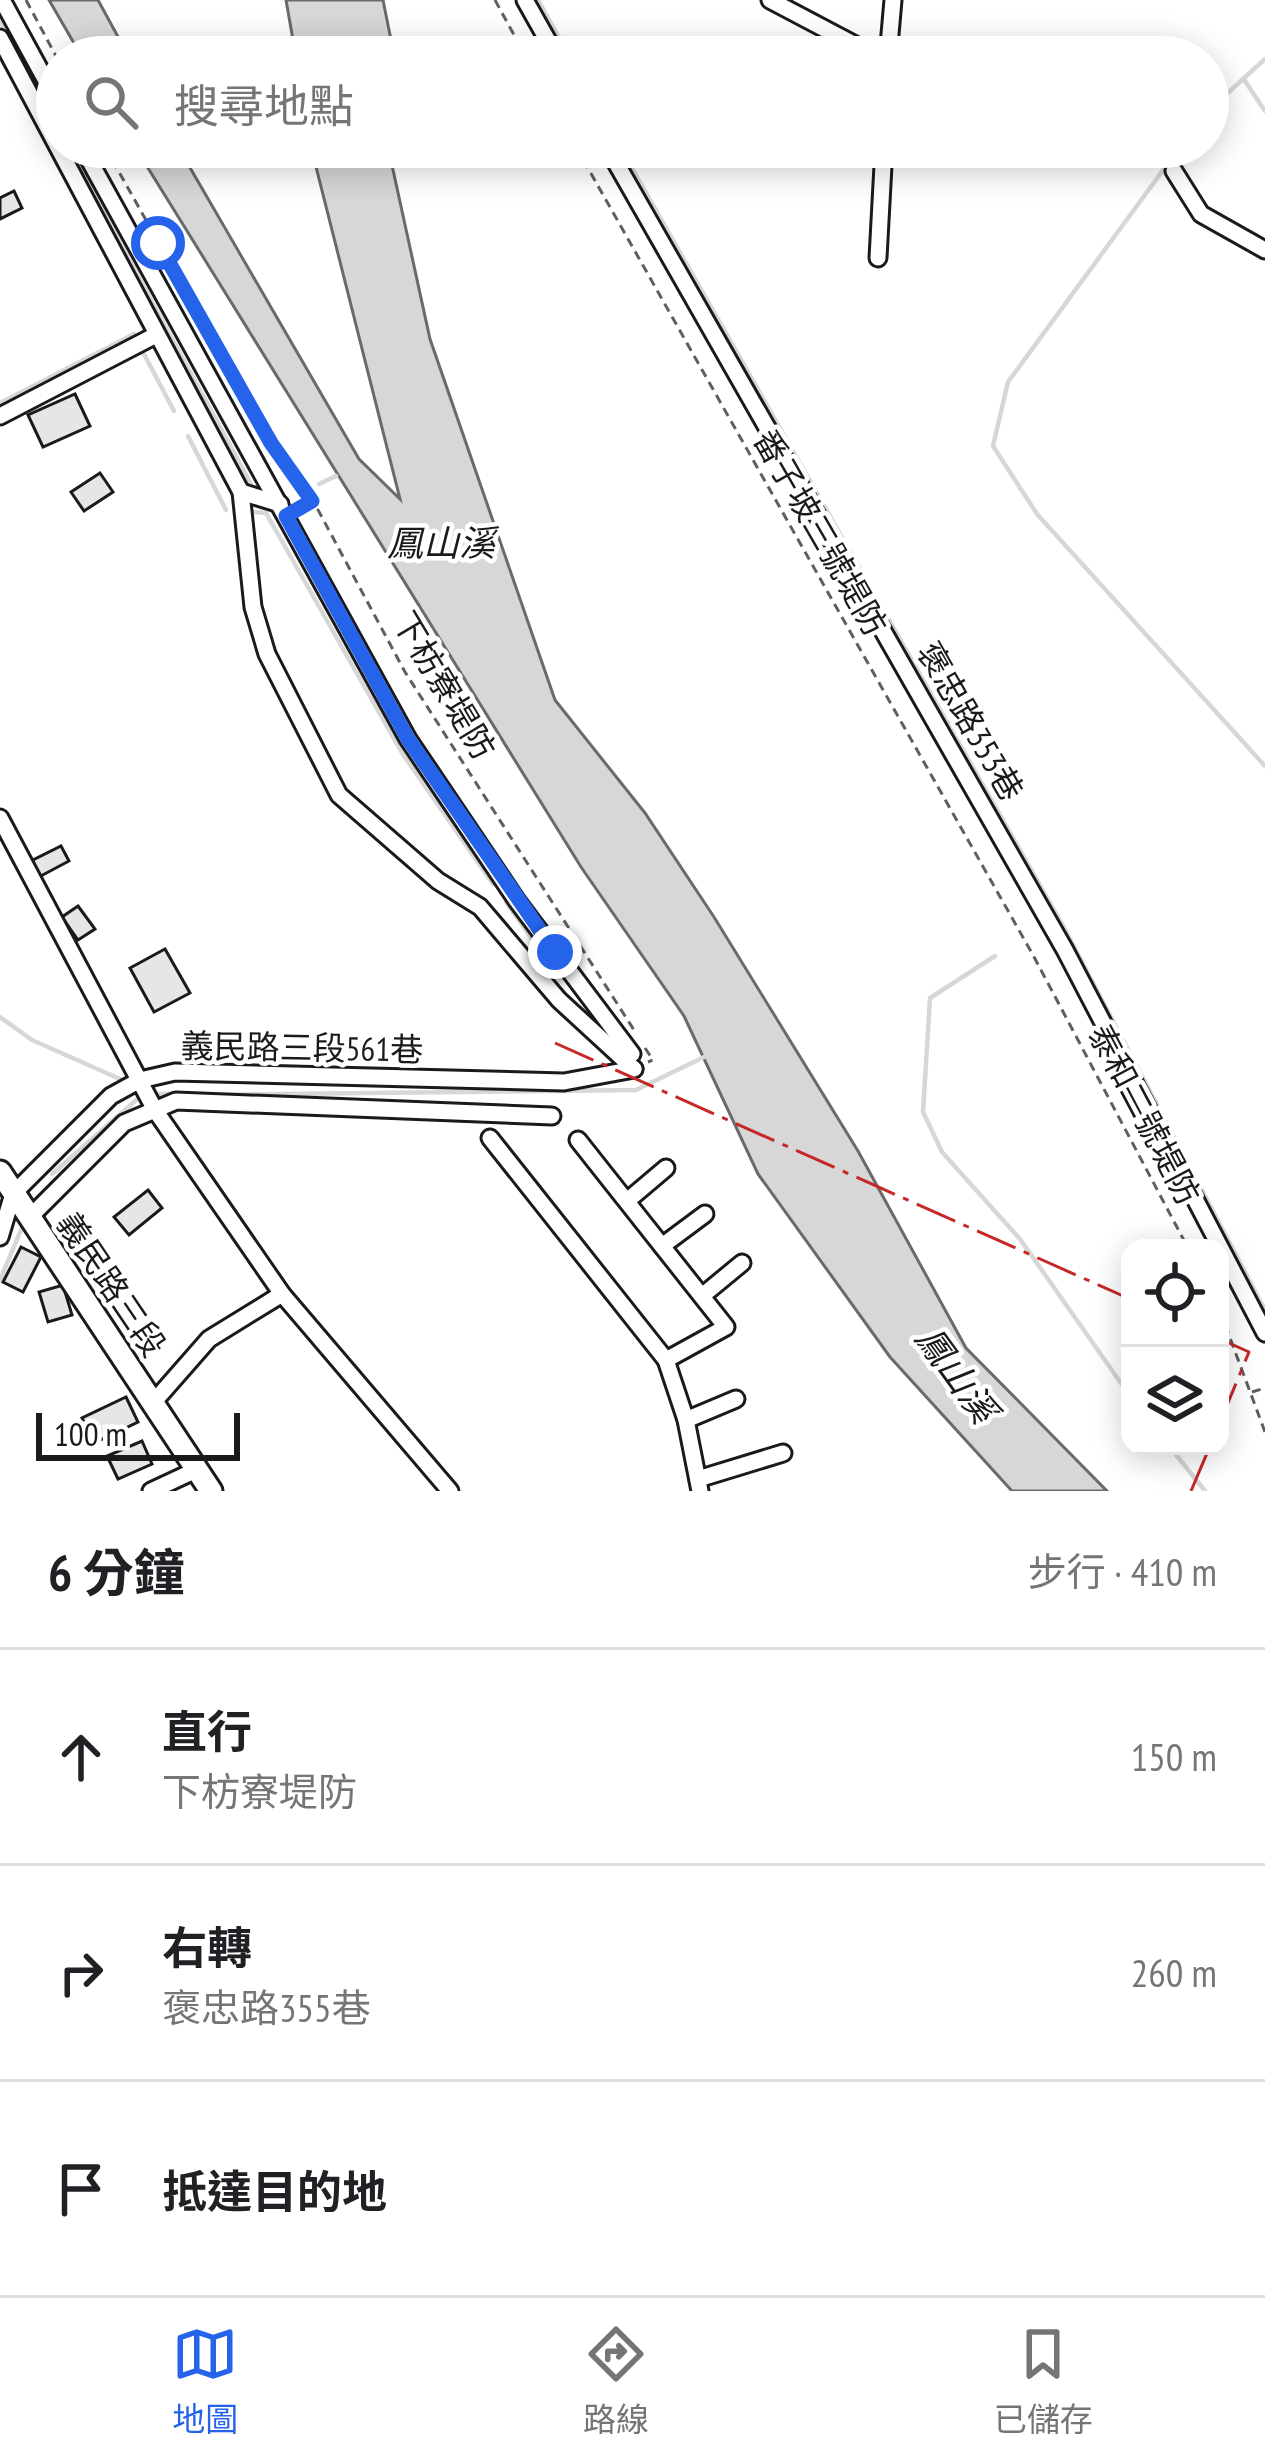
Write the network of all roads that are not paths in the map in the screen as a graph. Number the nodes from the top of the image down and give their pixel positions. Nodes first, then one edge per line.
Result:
1 (2, 0) edge
2 (525, 0) edge
3 (770, 0) edge
4 (892, 0) edge
5 (545, 36) edge
6 (838, 36) edge
7 (889, 36) edge
8 (0, 38) edge
9 (36, 62) edge
10 (36, 108) edge
11 (67, 168) edge
12 (94, 168) edge
13 (619, 168) edge
14 (883, 168) edge
15 (1174, 171) dead end
16 (1265, 250) edge
17 (878, 258) dead end
18 (154, 336) junction
19 (0, 416) edge
20 (241, 492) junction
21 (283, 510) junction
22 (0, 818) edge
23 (508, 887) junction
24 (480, 907) junction
25 (634, 1069) junction
26 (140, 1081) junction
27 (154, 1110) junction
28 (552, 1116) dead end
29 (490, 1138) dead end
30 (578, 1140) dead end
31 (666, 1168) dead end
32 (0, 1172) edge
33 (6, 1195) edge
34 (627, 1202) junction
35 (705, 1214) dead end
36 (29, 1218) junction
37 (0, 1238) edge
38 (662, 1246) junction
39 (742, 1263) dead end
40 (282, 1294) junction
41 (701, 1296) junction
42 (1265, 1333) edge
43 (666, 1360) junction
44 (736, 1400) dead end
45 (152, 1404) junction
46 (686, 1420) junction
47 (783, 1453) dead end
48 (196, 1470) junction
49 (699, 1485) edge
50 (151, 1491) edge
51 (211, 1491) edge
52 (450, 1491) edge

1 - 9 street
2 - 5 street
3 - 6 street
4 - 7 street
8 - 10 street
11 - 18 street
12 - 21 street
13 - 42 street, 褒忠路353巷
14 - 17 street
15 - 16 street
18 - 19 street
18 - 20 street
20 - 21 street
20 - 24 street
21 - 23 street
22 - 26 street
23 - 24 street
23 - 25 street
24 - 25 street
25 - 26 street, 義民路三段561巷
26 - 27 street
26 - 33 street, 義民路三段561巷
27 - 28 street, 義民路三段561巷
27 - 36 street, 義民路三段561巷
27 - 40 street
29 - 43 street
30 - 34 street
31 - 34 street
32 - 33 main road, 義民路三段
33 - 36 main road, 義民路三段
33 - 37 street
34 - 38 street
35 - 38 street
36 - 45 main road, 義民路三段
38 - 41 street
39 - 41 street
40 - 45 street
40 - 52 street
41 - 43 street
43 - 46 street
44 - 46 street
45 - 48 main road, 義民路三段
46 - 49 street
47 - 49 street
48 - 50 street
48 - 51 main road, 義民路三段

